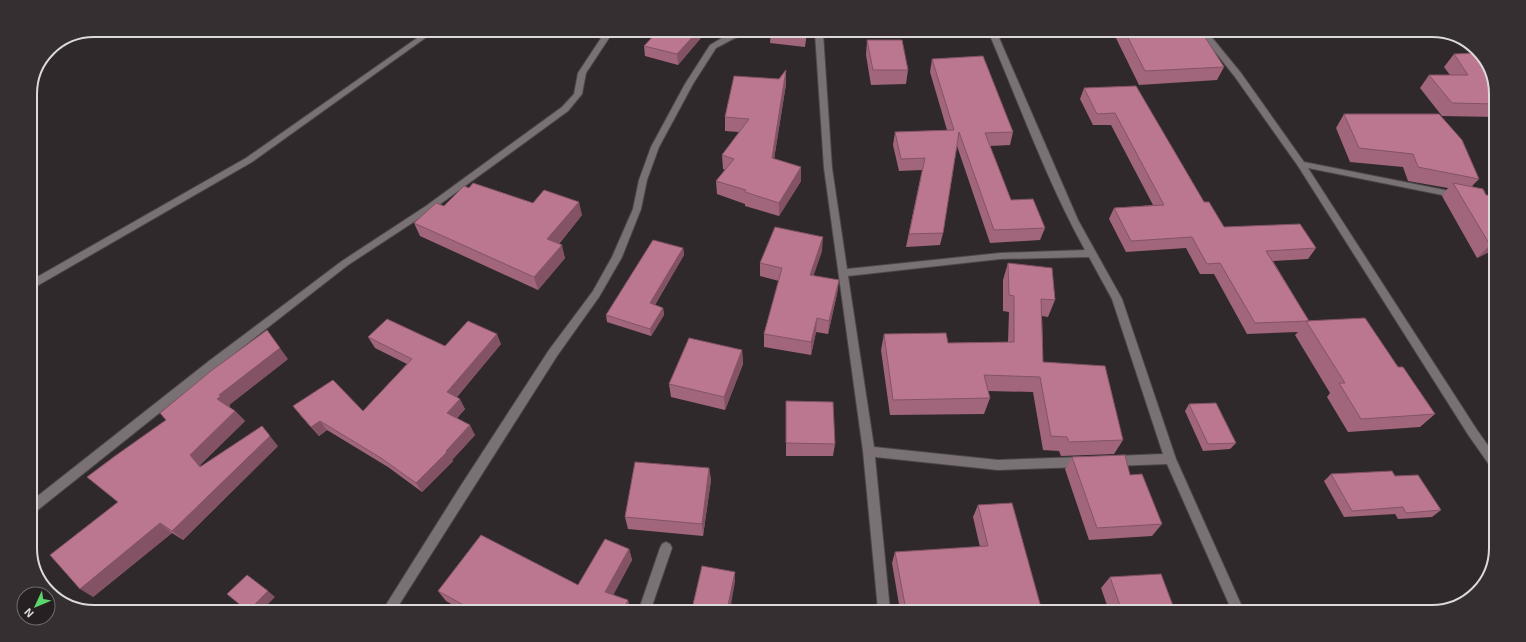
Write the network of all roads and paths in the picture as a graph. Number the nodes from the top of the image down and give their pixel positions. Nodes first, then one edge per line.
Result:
1 (423, 37) edge
2 (606, 37) edge
3 (730, 37) edge
4 (819, 37) edge
5 (995, 37) edge
6 (1207, 37) edge
7 (1301, 164) junction
8 (1464, 196) edge
9 (1092, 253) junction
10 (843, 273) junction
11 (37, 282) edge
12 (869, 451) junction
13 (1489, 455) edge
14 (1170, 459) junction
15 (37, 503) edge
16 (666, 548) dead end
17 (392, 605) edge
18 (646, 605) edge
19 (884, 605) edge
20 (1235, 605) edge

1 - 11 street
2 - 15 street
3 - 17 street
4 - 10 street
5 - 9 street
6 - 7 street
7 - 8 street
7 - 13 street
9 - 10 street
9 - 14 street
10 - 12 street
12 - 14 street
12 - 19 street
14 - 20 street
16 - 18 street

